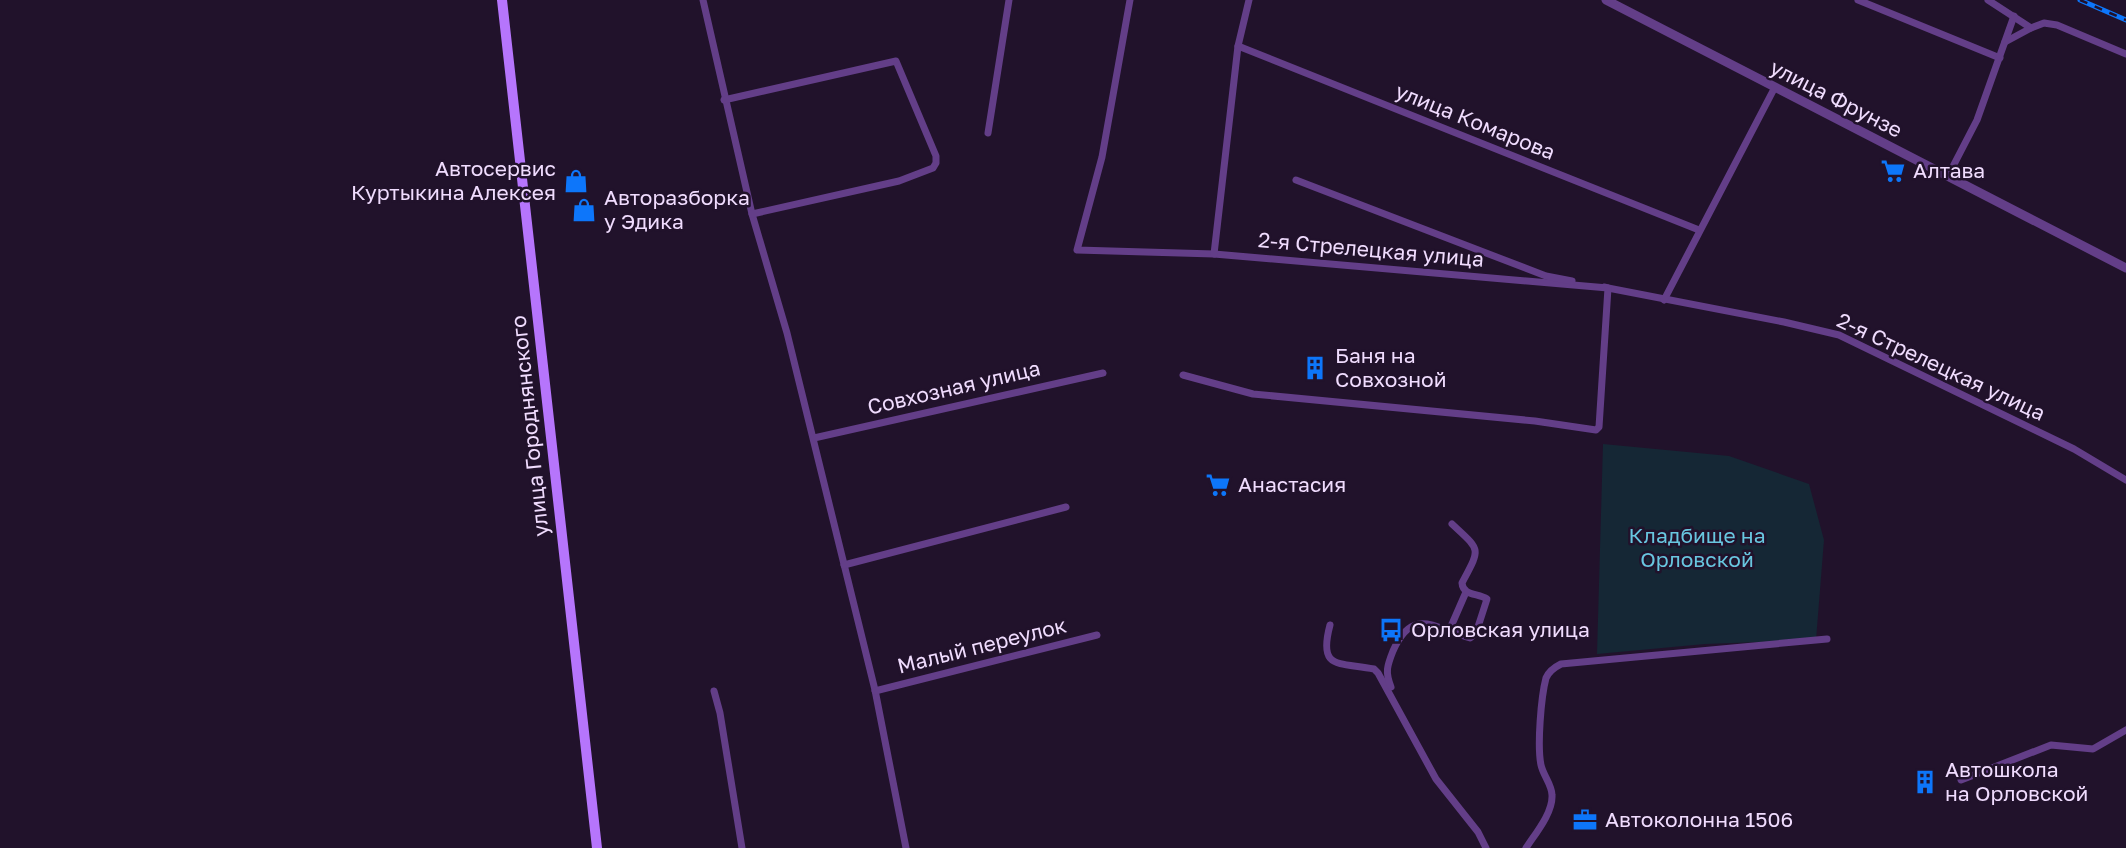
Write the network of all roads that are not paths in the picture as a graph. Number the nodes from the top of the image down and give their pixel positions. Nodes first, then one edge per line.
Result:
1 (502, 0) edge
2 (703, 0) edge
3 (1009, 0) edge
4 (1130, 0) edge
5 (1249, 0) edge
6 (1606, 0) edge
7 (1858, 0) edge
8 (1988, 0) edge
9 (2014, 16) junction
10 (2031, 28) junction
11 (2005, 42) junction
12 (1238, 46) junction
13 (2126, 54) edge
14 (2000, 58) junction
15 (1775, 87) junction
16 (724, 100) junction
17 (988, 133) dead end
18 (1948, 176) junction
19 (1296, 180) dead end
20 (752, 214) junction
21 (1699, 230) junction
22 (1214, 254) junction
23 (2126, 268) edge
24 (1608, 288) junction
25 (1664, 300) junction
26 (1103, 373) dead end
27 (1183, 375) dead end
28 (814, 438) junction
29 (2126, 480) edge
30 (1066, 507) dead end
31 (1452, 524) dead end
32 (844, 565) junction
33 (1466, 592) junction
34 (1330, 625) dead end
35 (1449, 631) junction
36 (1097, 635) dead end
37 (1827, 639) dead end
38 (1387, 665) junction
39 (1374, 669) junction
40 (714, 691) dead end
41 (876, 691) junction
42 (1391, 695) junction
43 (2126, 730) edge
44 (1961, 780) dead end
45 (597, 848) edge
46 (743, 848) edge
47 (906, 848) edge
48 (1486, 848) edge
49 (1526, 848) edge

1 - 45 main road, улица Городнянского
2 - 16 street
3 - 17 street
4 - 22 street, 2-я Стрелецкая улица
5 - 12 street
6 - 15 street, улица Фрунзе
7 - 14 street
8 - 9 street
9 - 10 street
9 - 11 street
10 - 11 street
10 - 13 street
11 - 14 street
12 - 21 street, улица Комарова
12 - 22 street
14 - 18 street
15 - 18 street, улица Фрунзе
15 - 21 street
16 - 20 street
16 - 20 street
18 - 23 street, улица Фрунзе
19 - 24 street, 2-я Стрелецкая улица
20 - 28 street
21 - 25 street
22 - 24 street, 2-я Стрелецкая улица
24 - 25 street, 2-я Стрелецкая улица
24 - 27 street
25 - 29 street, 2-я Стрелецкая улица
26 - 28 street, Совхозная улица
28 - 32 street
30 - 32 street
31 - 33 street
32 - 41 street
33 - 35 street
33 - 35 street
34 - 39 street
35 - 38 street
36 - 41 street, Малый переулок
37 - 49 street
38 - 39 street
38 - 42 street
39 - 42 street
40 - 46 street
41 - 47 street
42 - 48 street
43 - 44 street

